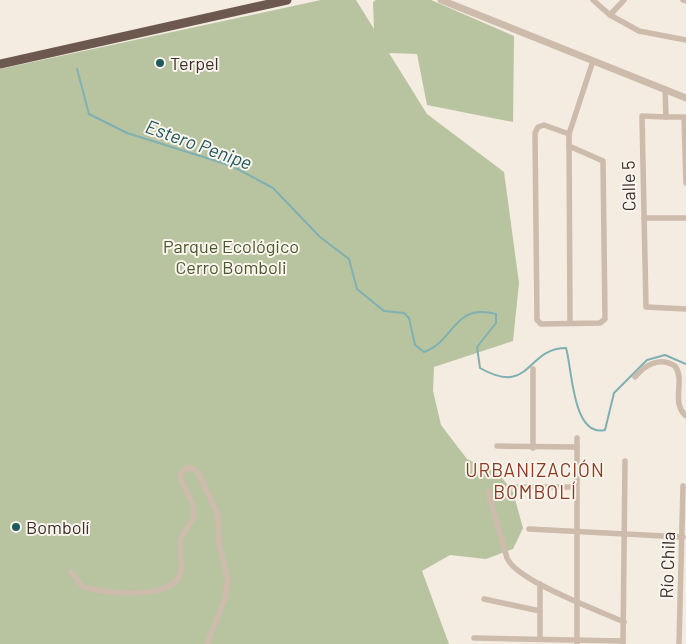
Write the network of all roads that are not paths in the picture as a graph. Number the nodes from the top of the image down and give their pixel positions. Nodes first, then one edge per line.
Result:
1 (286, 0) edge
2 (441, 0) edge
3 (593, 0) edge
4 (624, 0) edge
5 (610, 15) junction
6 (686, 40) edge
7 (593, 61) junction
8 (0, 64) edge
9 (665, 89) junction
10 (686, 98) edge
11 (666, 117) junction
12 (569, 134) junction
13 (569, 146) junction
14 (686, 183) edge
15 (644, 218) junction
16 (686, 218) edge
17 (686, 309) edge
18 (570, 322) junction
19 (533, 369) dead end
20 (635, 377) dead end
21 (686, 416) edge
22 (577, 438) dead end
23 (497, 446) dead end
24 (577, 447) junction
25 (533, 448) junction
26 (625, 461) dead end
27 (684, 486) dead end
28 (512, 487) dead end
29 (576, 487) junction
30 (488, 492) dead end
31 (685, 517) edge
32 (529, 529) dead end
33 (576, 532) junction
34 (624, 535) junction
35 (683, 537) junction
36 (684, 553) edge
37 (70, 572) dead end
38 (540, 584) junction
39 (684, 590) edge
40 (484, 599) dead end
41 (577, 600) junction
42 (540, 611) junction
43 (624, 622) junction
44 (683, 626) edge
45 (474, 638) dead end
46 (540, 639) junction
47 (531, 641) edge
48 (577, 642) edge
49 (624, 643) edge
50 (207, 644) edge
51 (679, 644) edge

1 - 8 highway
2 - 7 street
3 - 5 street
4 - 5 street
5 - 6 street
7 - 9 street
7 - 12 street
9 - 10 street
9 - 11 street
11 - 14 street
11 - 15 street, Calle 5
12 - 13 street
12 - 18 street
13 - 18 street
13 - 18 street
15 - 16 street
15 - 17 street, Calle 5
19 - 25 street
20 - 21 street
22 - 24 street
23 - 25 street
24 - 25 street
24 - 29 street
26 - 34 street
27 - 31 street, Río Chila
28 - 29 street
29 - 33 street
30 - 38 street
31 - 35 street, Río Chila
32 - 33 street
33 - 34 street
33 - 41 street
34 - 35 street
34 - 43 street
35 - 36 street, Río Chila
36 - 39 street, Río Chila
37 - 50 street
38 - 41 street
38 - 42 street
39 - 44 street, Río Chila
40 - 42 street
41 - 43 street
41 - 48 street
42 - 46 street
43 - 49 street
44 - 51 street, Río Chila
45 - 47 street
46 - 47 street
46 - 48 street
48 - 49 street

